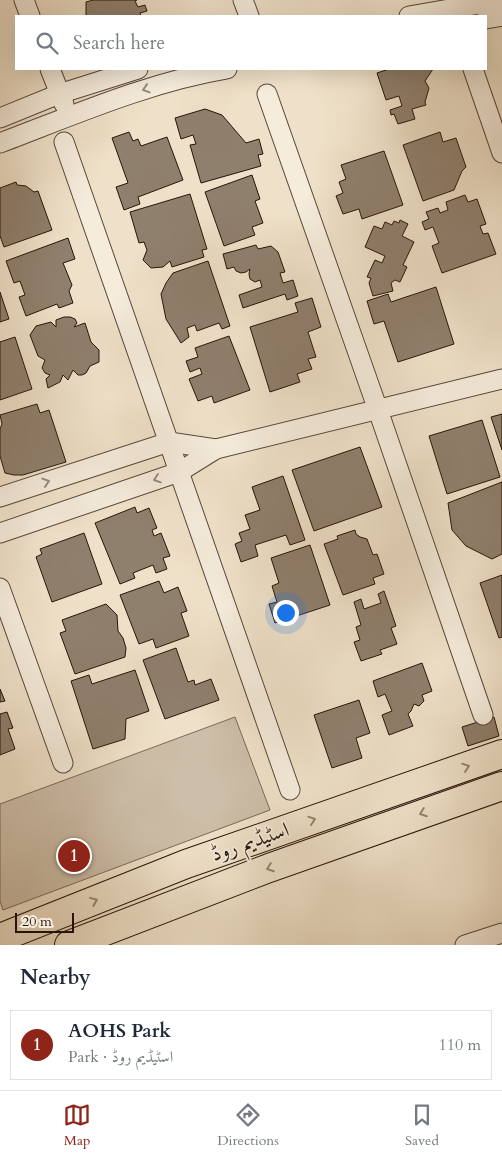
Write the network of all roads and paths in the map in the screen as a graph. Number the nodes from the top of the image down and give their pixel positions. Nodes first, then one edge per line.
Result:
1 (24, 0) edge
2 (243, 0) edge
3 (502, 0) edge
4 (458, 8) edge
5 (30, 15) edge
6 (249, 15) edge
7 (415, 15) edge
8 (502, 16) edge
9 (487, 19) edge
10 (50, 70) edge
11 (135, 70) edge
12 (221, 70) edge
13 (473, 70) edge
14 (59, 94) junction
15 (267, 94) dead end
16 (69, 116) junction
17 (0, 118) edge
18 (64, 142) dead end
19 (0, 143) edge
20 (502, 153) edge
21 (502, 379) edge
22 (378, 410) junction
23 (170, 442) junction
24 (216, 449) junction
25 (179, 472) junction
26 (0, 497) edge
27 (0, 533) edge
28 (0, 588) edge
29 (483, 715) dead end
30 (502, 754) edge
31 (63, 762) dead end
32 (502, 786) edge
33 (290, 790) dead end
34 (502, 933) edge
35 (0, 938) edge
36 (69, 945) edge
37 (465, 945) edge

1 - 5 street
2 - 6 street
3 - 4 street
4 - 7 street
8 - 9 street
10 - 14 street
11 - 14 street
12 -> 16 street
13 - 20 street
14 - 16 street
14 - 17 street
15 - 22 street
16 - 19 street
18 - 23 street
21 - 22 street
22 - 24 street
22 - 29 street
23 - 24 street
23 - 25 street
26 -> 23 street
24 - 25 street
25 -> 27 street
25 - 33 street
28 - 31 street
35 -> 30 main road, اسٹیڈیم روڈ
32 -> 36 main road, اسٹیڈیم روڈ
34 - 37 street

